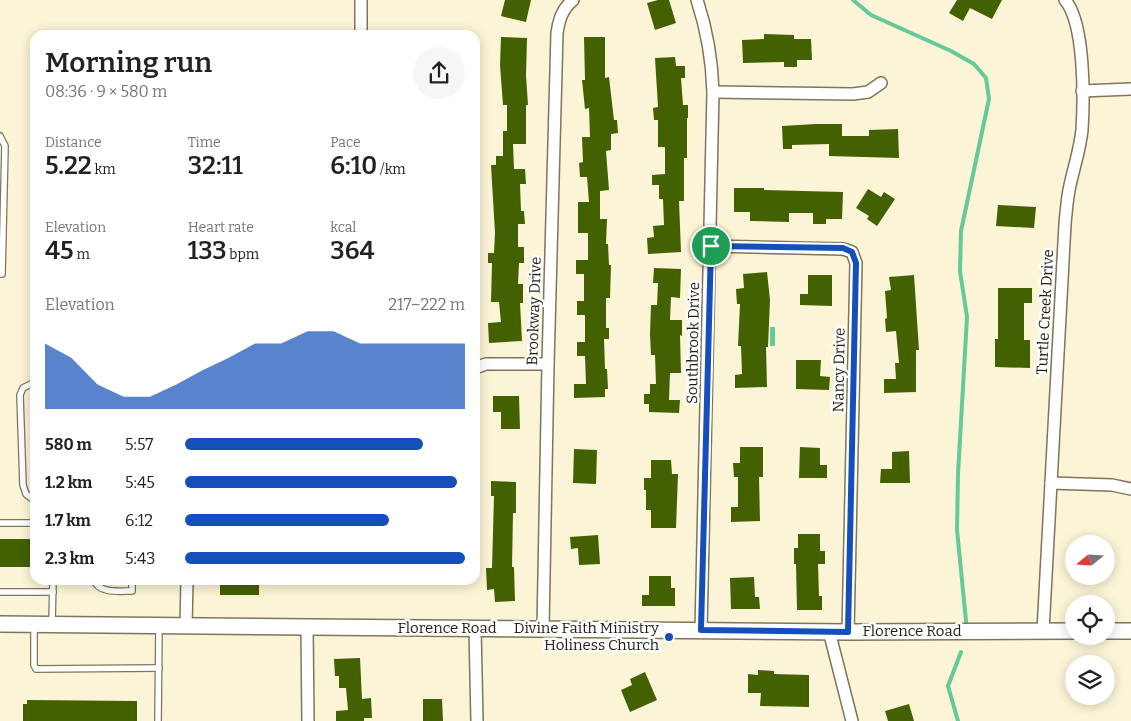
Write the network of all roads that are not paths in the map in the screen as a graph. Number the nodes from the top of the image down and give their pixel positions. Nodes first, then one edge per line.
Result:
1 (361, 0) edge
2 (573, 0) edge
3 (697, 0) edge
4 (1065, 0) edge
5 (361, 30) edge
6 (881, 83) dead end
7 (1131, 90) edge
8 (1082, 91) junction
9 (713, 92) junction
10 (0, 136) edge
11 (711, 246) junction
12 (0, 274) edge
13 (548, 364) junction
14 (480, 366) edge
15 (30, 384) edge
16 (1052, 483) junction
17 (1131, 489) edge
18 (30, 497) edge
19 (0, 522) edge
20 (30, 523) edge
21 (53, 585) edge
22 (96, 585) edge
23 (132, 585) edge
24 (187, 585) edge
25 (0, 592) edge
26 (52, 592) junction
27 (0, 624) edge
28 (34, 625) junction
29 (52, 625) junction
30 (159, 626) junction
31 (186, 626) junction
32 (307, 627) junction
33 (475, 628) junction
34 (543, 628) junction
35 (701, 630) junction
36 (829, 631) junction
37 (1043, 631) junction
38 (1065, 631) edge
39 (1115, 631) edge
40 (1131, 631) edge
41 (848, 632) junction
42 (159, 668) junction
43 (158, 721) edge
44 (308, 721) edge
45 (477, 721) edge
46 (852, 721) edge

1 - 5 street
2 - 13 street, Brookway Drive
3 - 9 street, Southbrook Drive
4 - 8 street, Turtle Creek Drive
6 - 9 street
7 - 8 street
8 - 16 street, Turtle Creek Drive
9 - 11 street, Southbrook Drive
10 - 12 lane
11 - 35 street, Southbrook Drive
11 - 41 street, Nancy Drive
13 - 14 street
13 - 34 street, Brookway Drive
15 - 18 lane
16 - 17 street
16 - 37 street, Turtle Creek Drive
19 - 20 lane
21 - 26 lane
22 - 23 lane
24 - 31 street
25 - 26 lane
26 - 29 lane
27 - 28 street, Florence Road
28 - 29 street, Florence Road
28 - 42 lane
29 - 30 street, Florence Road
30 - 31 street, Florence Road
30 - 42 lane
31 - 32 street, Florence Road
32 - 33 street, Florence Road
32 - 44 street
33 - 34 street, Florence Road
33 - 45 street
34 - 35 street, Florence Road
35 - 36 street, Florence Road
36 - 41 street, Florence Road
36 - 46 street
37 - 38 street, Florence Road
37 - 41 street, Florence Road
39 - 40 street
42 - 43 lane

